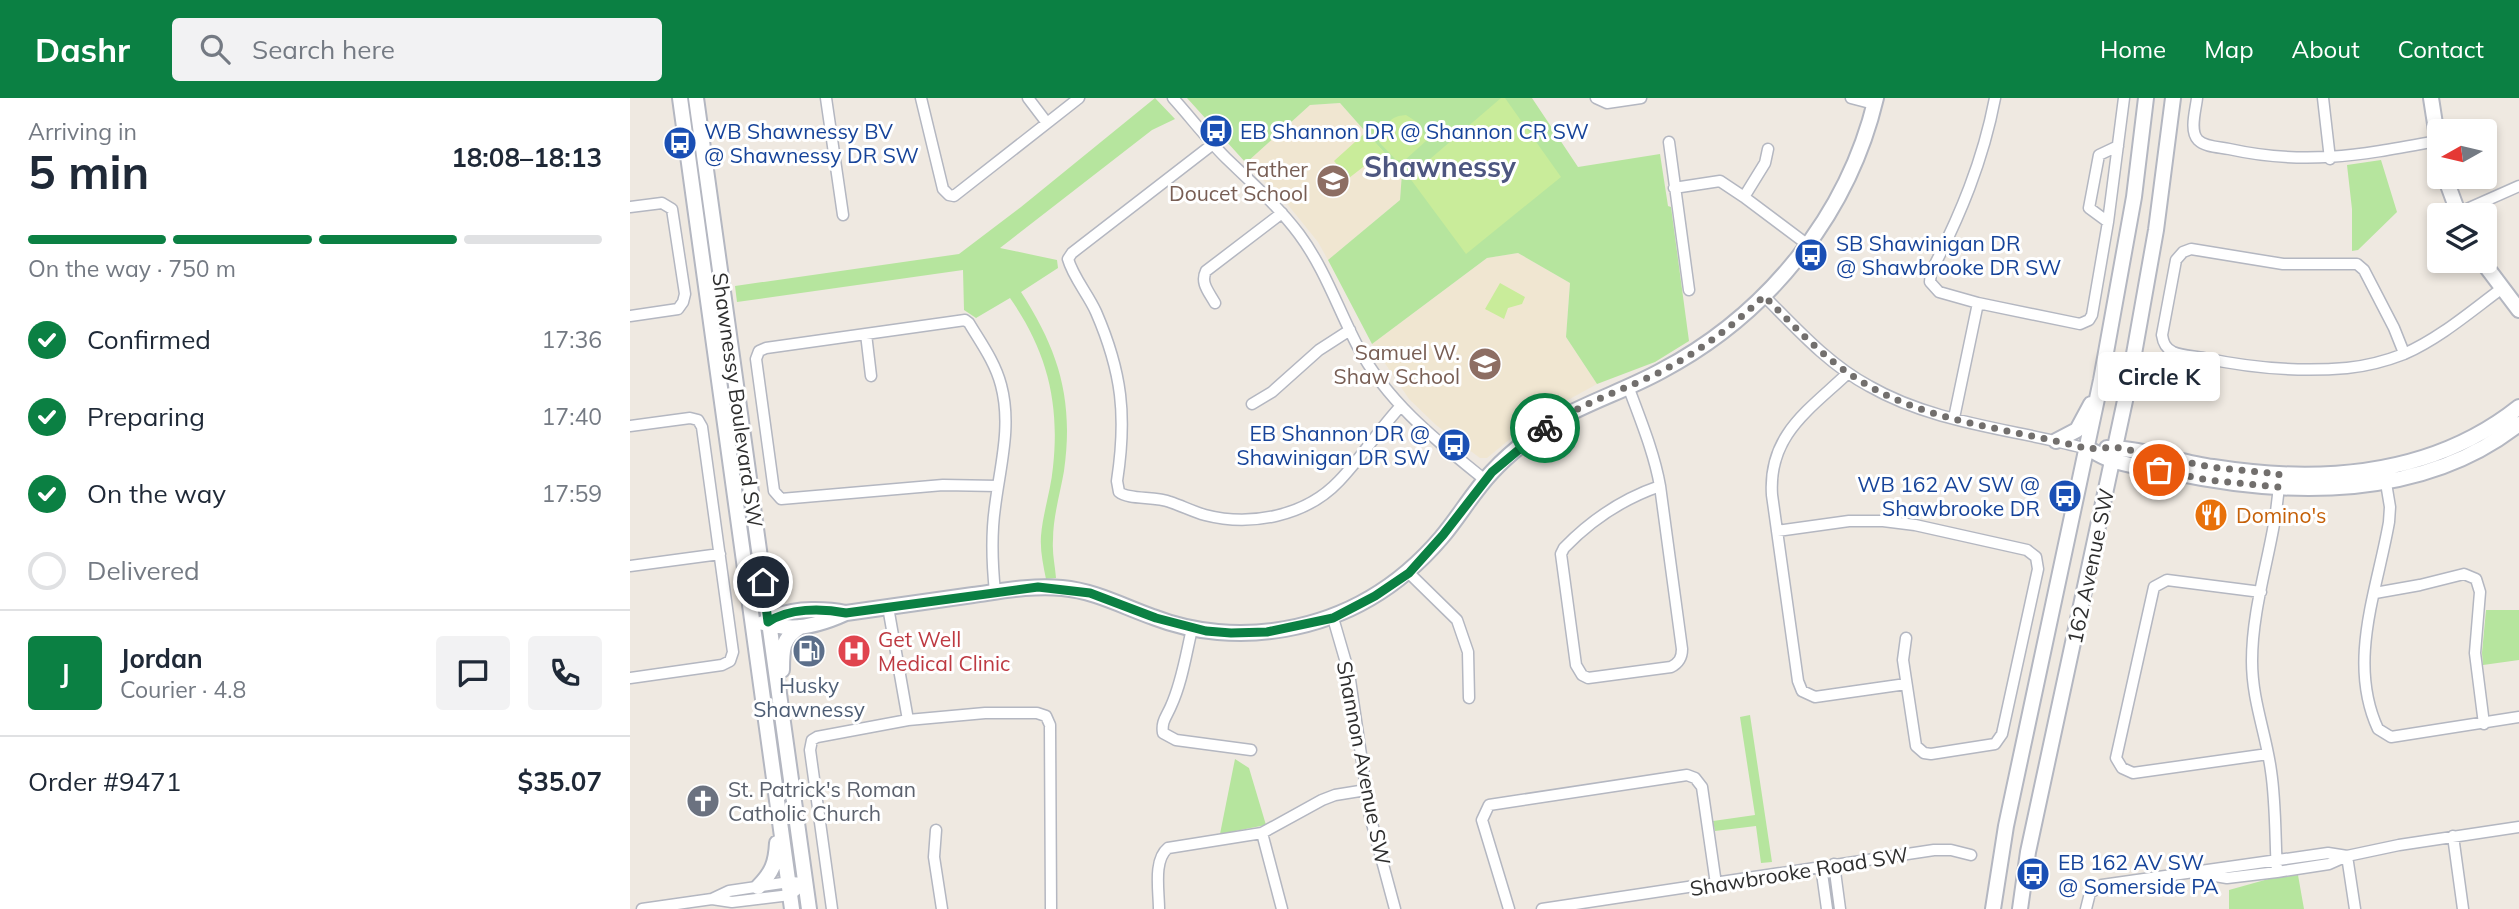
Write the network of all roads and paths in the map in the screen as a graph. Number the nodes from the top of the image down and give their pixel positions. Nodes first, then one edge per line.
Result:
1 (680, 98) edge
2 (696, 98) edge
3 (704, 98) edge
4 (826, 98) edge
5 (921, 98) edge
6 (1028, 98) edge
7 (1079, 98) edge
8 (1173, 98) edge
9 (1596, 98) edge
10 (1641, 98) edge
11 (1851, 98) edge
12 (1995, 98) edge
13 (2124, 98) edge
14 (2146, 98) edge
15 (2173, 98) edge
16 (2197, 98) edge
17 (2323, 98) edge
18 (2431, 98) edge
19 (1875, 101) edge
20 (2434, 119) edge
21 (1047, 122) junction
22 (1669, 142) dead end
23 (2427, 143) edge
24 (1213, 144) junction
25 (2118, 146) junction
26 (1768, 149) dead end
27 (2330, 159) junction
28 (704, 161) junction
29 (2519, 186) edge
30 (1674, 188) junction
31 (1744, 197) junction
32 (2482, 203) edge
33 (630, 207) edge
34 (1282, 213) junction
35 (843, 215) dead end
36 (2108, 222) junction
37 (1808, 245) junction
38 (2490, 273) edge
39 (2501, 289) junction
40 (1689, 290) dead end
41 (1764, 296) junction
42 (1215, 303) dead end
43 (1979, 303) junction
44 (2519, 310) edge
45 (630, 316) edge
46 (1350, 330) junction
47 (866, 334) junction
48 (2404, 354) junction
49 (1848, 373) junction
50 (871, 376) dead end
51 (2101, 380) junction
52 (1628, 386) junction
53 (1252, 404) dead end
54 (1400, 407) junction
55 (2519, 407) edge
56 (1954, 418) junction
57 (2519, 424) edge
58 (630, 426) edge
59 (2056, 441) junction
60 (2088, 449) junction
61 (2114, 454) junction
62 (2134, 465) junction
63 (2385, 475) junction
64 (1485, 480) junction
65 (2279, 481) junction
66 (998, 486) junction
67 (1660, 486) junction
68 (2098, 529) junction
69 (1777, 531) junction
70 (720, 554) junction
71 (630, 566) edge
72 (1409, 573) junction
73 (995, 592) junction
74 (2261, 592) junction
75 (2375, 593) junction
76 (888, 607) junction
77 (846, 613) junction
78 (1333, 618) junction
79 (768, 622) junction
80 (753, 624) junction
81 (804, 625) junction
82 (1192, 629) junction
83 (1906, 638) dead end
84 (630, 678) edge
85 (1906, 684) junction
86 (779, 698) junction
87 (1469, 698) dead end
88 (2519, 717) edge
89 (908, 720) junction
90 (2484, 724) junction
91 (1251, 751) dead end
92 (2268, 754) junction
93 (1366, 790) junction
94 (778, 800) junction
95 (2519, 827) edge
96 (936, 830) dead end
97 (1262, 833) junction
98 (2452, 836) junction
99 (1971, 855) dead end
100 (2347, 856) junction
101 (2276, 859) junction
102 (1834, 864) junction
103 (1821, 866) junction
104 (2277, 872) junction
105 (2197, 873) junction
106 (805, 883) junction
107 (1716, 884) junction
108 (758, 887) junction
109 (791, 895) edge
110 (712, 899) junction
111 (642, 909) edge
112 (809, 909) edge
113 (832, 909) edge
114 (942, 909) edge
115 (1051, 909) edge
116 (1159, 909) edge
117 (1282, 909) edge
118 (1395, 909) edge
119 (1508, 909) edge
120 (1542, 909) edge
121 (1827, 909) edge
122 (1840, 909) edge
123 (1993, 909) edge
124 (2020, 909) edge
125 (2086, 909) edge
126 (2355, 909) edge
127 (2463, 909) edge

1 - 80 main road, Shawnessy Boulevard SW
2 - 28 main road, Shawnessy Boulevard SW
3 - 28 main road
4 - 35 street
5 - 21 street
6 - 21 street
7 - 21 street
8 - 24 street
9 - 10 street
11 - 19 street
12 - 43 street
13 - 25 street
14 - 51 main road, 162 Avenue SW
15 - 61 main road, 162 Avenue SW
16 - 27 street
17 - 27 street
18 - 20 main road
19 - 37 main road
22 - 30 street
23 - 27 street
24 - 34 street
24 - 54 street
25 - 36 street
25 - 36 street
26 - 31 street
28 - 79 main road, Shawnessy Boulevard SW
29 - 32 street
30 - 31 street
30 - 40 street
31 - 37 street
33 - 45 street
34 - 42 street
34 - 46 street
36 - 43 street
37 - 41 main road
38 - 39 main road
39 - 44 main road
39 - 48 street
41 - 49 street
41 - 52 main road
43 - 56 street
46 - 53 street
46 - 54 street
47 - 50 street
47 - 66 street
47 - 66 street
48 - 48 street
49 - 56 street
49 - 69 street
51 - 59 main road
51 - 60 main road, 162 Avenue SW
52 - 64 main road
52 - 67 street
54 - 64 street
55 - 63 main road
56 - 59 street
57 - 63 main road
58 - 70 street
59 - 60 street
60 - 61 main road
60 - 123 main road, 162 Avenue SW
61 - 62 main road
61 - 65 main road
61 - 68 main road, 162 Avenue SW
62 - 65 main road
62 - 68 main road
63 - 65 main road
63 - 75 street
64 - 72 main road
65 - 74 street
66 - 73 street
67 - 67 street
68 - 124 main road, 162 Avenue SW
69 - 85 street
69 - 85 street
70 - 71 street
70 - 84 street
72 - 78 main road
72 - 87 street
73 - 76 main road
73 - 82 main road
74 - 92 street
74 - 92 street
75 - 90 street
75 - 90 street
76 - 77 main road
76 - 89 street
77 - 79 main road
77 - 81 main road
78 - 82 main road
78 - 93 street, Shannon Avenue SW
79 - 80 main road
79 - 81 main road
79 - 86 main road, Shawnessy Boulevard SW
80 - 94 main road, Shawnessy Boulevard SW
81 - 86 main road
82 - 91 street
83 - 85 street
86 - 106 main road, Shawnessy Boulevard SW
88 - 90 street
89 - 113 street
89 - 115 street
92 - 101 street
93 - 97 street
93 - 118 street, Shannon Avenue SW
94 - 108 main road
94 - 109 main road, Shawnessy Boulevard SW
95 - 98 street
96 - 114 street
97 - 116 street
97 - 117 street
98 - 100 street
98 - 127 street
99 - 102 street, Shawbrooke Road SW
100 - 101 street
100 - 104 street
100 - 126 street
101 - 104 street
101 - 105 street
102 - 103 street, Shawbrooke Road SW
102 - 122 street
103 - 107 street, Shawbrooke Road SW
103 - 121 street
104 - 105 street
105 - 125 street
106 - 109 street
106 - 112 main road, Shawnessy Boulevard SW
107 - 119 street
107 - 120 street, Shawbrooke Road SW
108 - 109 street
108 - 110 street
109 - 110 street
110 - 111 street

